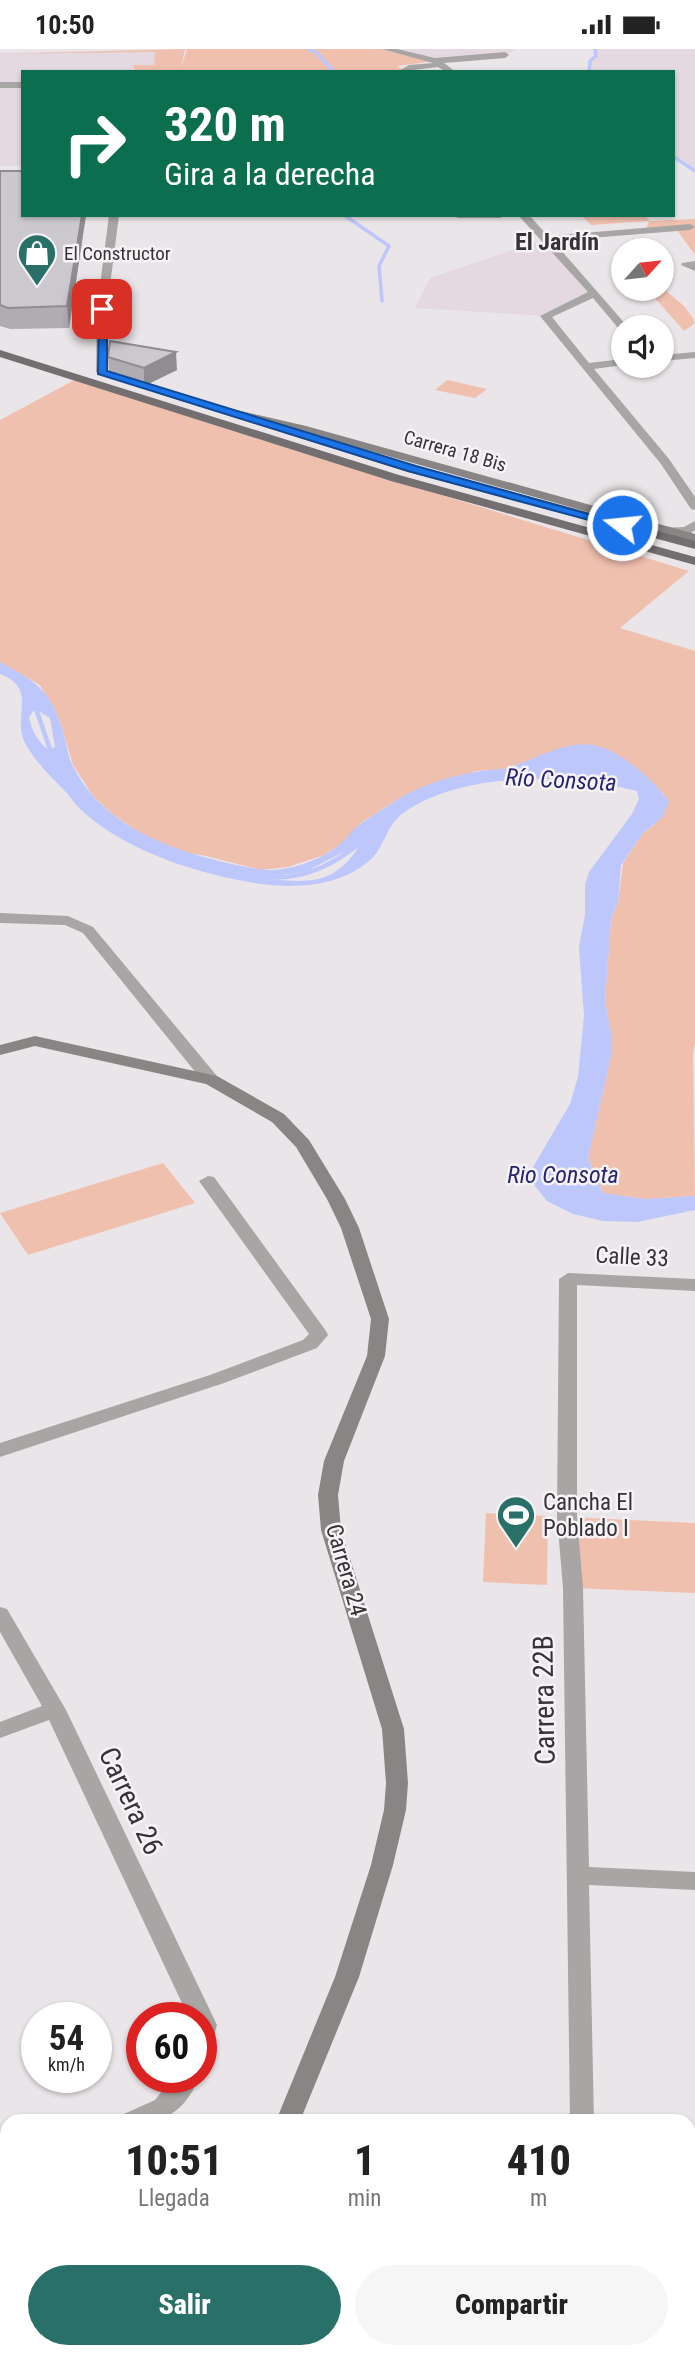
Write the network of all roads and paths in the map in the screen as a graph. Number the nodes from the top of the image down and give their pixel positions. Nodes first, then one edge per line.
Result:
1 (386, 49) edge
2 (505, 55) dead end
3 (435, 61) junction
4 (448, 68) edge
5 (405, 70) edge
6 (0, 85) edge
7 (21, 85) edge
8 (114, 217) edge
9 (525, 217) edge
10 (690, 227) dead end
11 (544, 239) junction
12 (595, 293) junction
13 (613, 315) edge
14 (0, 341) edge
15 (0, 353) edge
16 (695, 355) edge
17 (674, 357) edge
18 (611, 363) edge
19 (588, 366) junction
20 (57, 369) junction
21 (102, 372) junction
22 (224, 410) junction
23 (484, 503) junction
24 (695, 506) edge
25 (695, 525) edge
26 (648, 532) junction
27 (674, 532) junction
28 (695, 538) edge
29 (695, 545) edge
30 (695, 561) edge
31 (0, 918) edge
32 (0, 1050) edge
33 (211, 1080) junction
34 (208, 1181) dead end
35 (568, 1279) joint
36 (695, 1285) edge
37 (0, 1450) edge
38 (0, 1614) edge
39 (55, 1710) junction
40 (0, 1730) edge
41 (579, 1876) junction
42 (695, 1881) edge
43 (190, 2002) edge
44 (175, 2093) edge
45 (148, 2114) edge
46 (291, 2114) edge
47 (582, 2114) edge

1 - 3 street
2 - 3 street
3 - 4 street
4 - 5 street
6 - 7 street
8 - 21 street
9 - 11 street
10 - 11 street
11 - 12 street
12 - 13 street
12 - 19 street
14 - 21 main road
15 - 20 main road
16 - 17 street
18 - 19 street
19 - 24 street
20 - 21 main road
20 - 23 main road
21 - 22 main road
22 - 26 main road
22 - 27 main road, Carrera 18 Bis
23 - 26 main road
23 - 30 main road
25 - 27 street, Carrera 18 Bis
26 - 27 street, Carrera 18 Bis
26 - 29 main road
27 - 28 main road, Carrera 18 Bis
31 - 33 street
32 - 33 main road, Carrera 24
33 - 46 main road, Carrera 24
34 - 37 street
35 - 36 street, Calle 33
35 - 41 street, Carrera 22B
38 - 39 street, Carrera 26
39 - 40 street
39 - 43 street, Carrera 26
41 - 42 street
41 - 47 street, Carrera 22B
44 - 45 street

